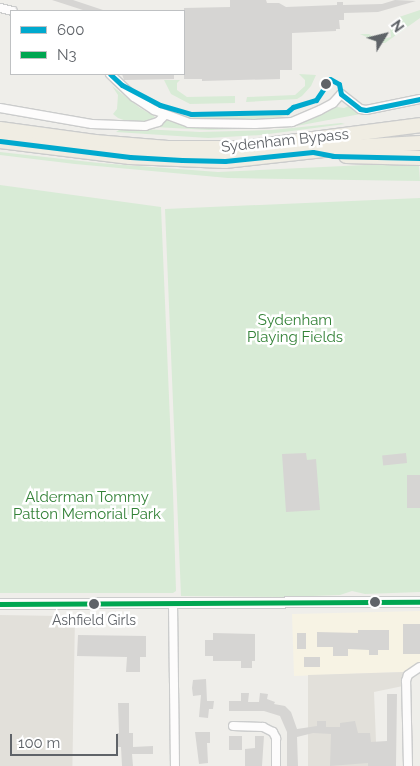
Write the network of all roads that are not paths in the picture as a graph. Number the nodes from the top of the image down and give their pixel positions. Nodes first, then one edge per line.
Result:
1 (111, 75) edge
2 (420, 99) edge
3 (0, 108) edge
4 (165, 115) junction
5 (420, 125) edge
6 (0, 129) edge
7 (0, 141) edge
8 (420, 143) edge
9 (313, 152) junction
10 (420, 158) edge
11 (420, 602) edge
12 (173, 603) junction
13 (0, 604) edge
14 (420, 667) edge
15 (233, 726) dead end
16 (175, 766) edge
17 (276, 766) edge
18 (408, 766) edge

1 - 4 street
2 - 4 street
3 - 4 street
5 - 6 highway, Sydenham Bypass
7 - 9 highway, Sydenham Bypass
8 - 9 highway, Sydenham Bypass
9 - 10 highway
11 - 12 main road
12 - 13 main road
12 - 16 street
14 - 18 street
15 - 17 street

